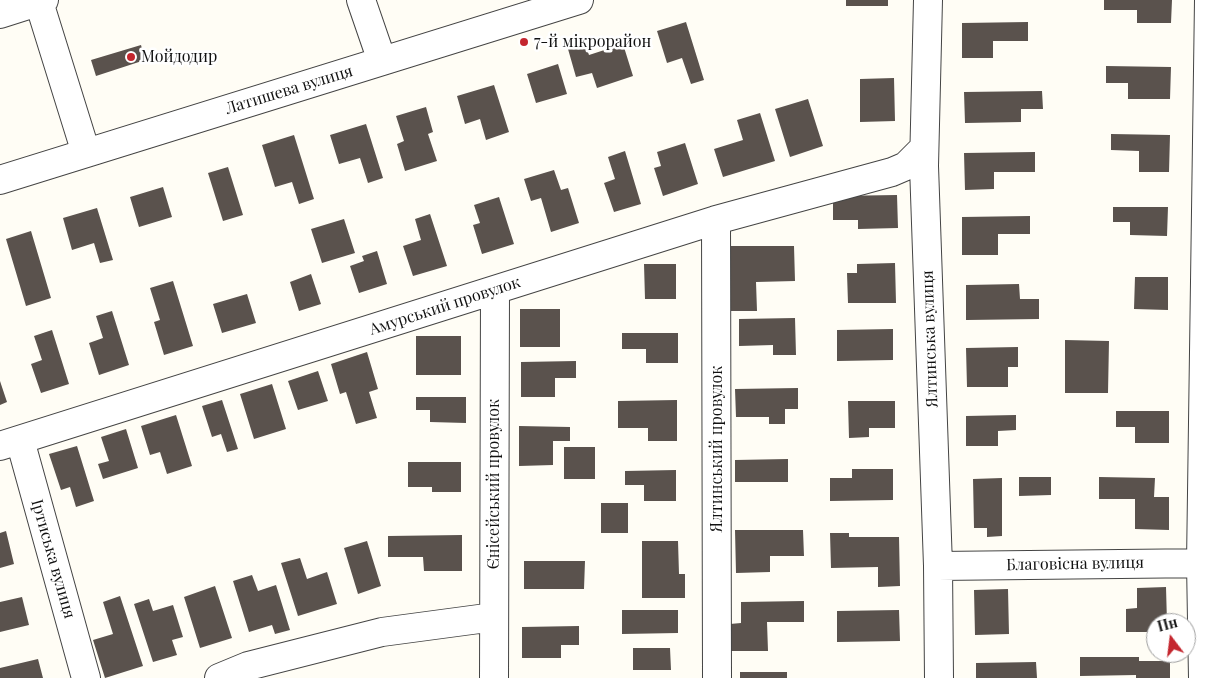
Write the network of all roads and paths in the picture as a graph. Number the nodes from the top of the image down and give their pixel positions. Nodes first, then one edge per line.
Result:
1 (361, 0) edge
2 (579, 0) edge
3 (928, 0) edge
4 (1209, 0) edge
5 (41, 1) edge
6 (546, 5) edge
7 (0, 14) edge
8 (382, 61) junction
9 (924, 148) junction
10 (86, 153) junction
11 (892, 172) junction
12 (0, 180) edge
13 (925, 190) junction
14 (716, 220) junction
15 (495, 290) junction
16 (10, 443) edge
17 (1206, 563) edge
18 (938, 566) junction
19 (494, 617) junction
20 (86, 678) edge
21 (219, 678) edge
22 (494, 678) edge
23 (717, 678) edge
24 (939, 678) edge
25 (1203, 678) edge

1 - 8 street
2 - 6 street, Латишева вулиця
3 - 9 street, Ялтинська вулиця
4 - 17 street
5 - 7 street
5 - 10 street
6 - 8 street, Латишева вулиця
8 - 10 street, Латишева вулиця
9 - 11 street, Амурський провулок
9 - 13 street, Ялтинська вулиця
10 - 12 street, Латишева вулиця
11 - 13 street
11 - 14 street, Амурський провулок
13 - 18 street, Ялтинська вулиця
14 - 15 street, Амурський провулок
14 - 23 street, Ялтинський провулок
15 - 16 street, Амурський провулок
15 - 19 street, Єнісейський провулок
16 - 20 street, Іртиська вулиця
17 - 18 street, Благовісна вулиця
17 - 25 street
18 - 24 street, Ялтинська вулиця
19 - 21 street
19 - 22 street, Єнісейський провулок

